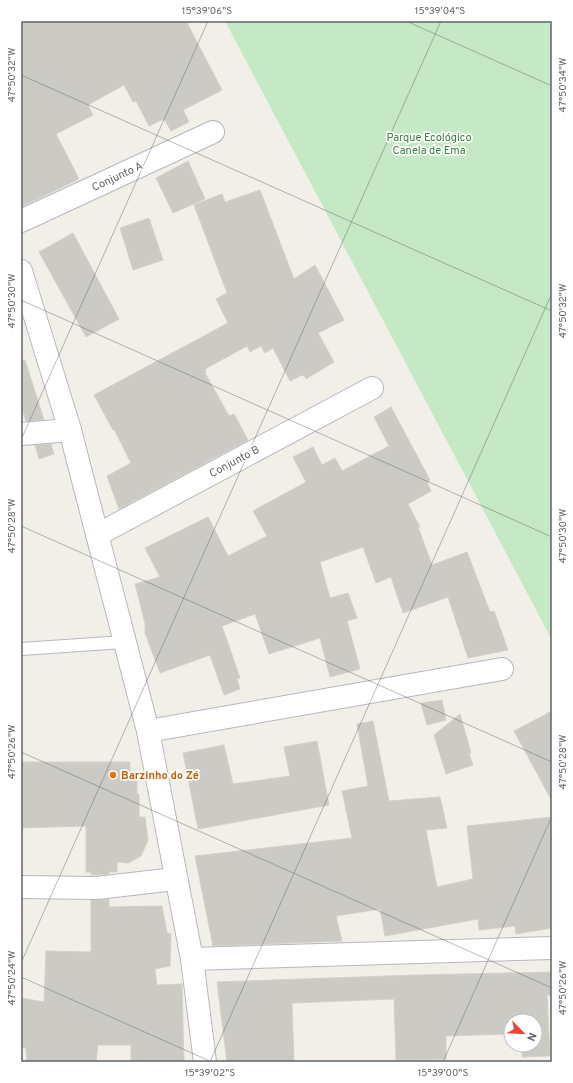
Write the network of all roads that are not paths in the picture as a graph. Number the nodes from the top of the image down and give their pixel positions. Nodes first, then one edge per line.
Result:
1 (213, 132) dead end
2 (21, 221) edge
3 (21, 271) edge
4 (372, 388) dead end
5 (70, 430) junction
6 (21, 434) edge
7 (96, 535) junction
8 (124, 642) junction
9 (21, 649) edge
10 (502, 669) dead end
11 (148, 731) junction
12 (176, 879) junction
13 (21, 887) edge
14 (552, 948) edge
15 (192, 959) junction
16 (205, 1062) edge

1 - 2 street, Conjunto A
3 - 5 street
4 - 7 street, Conjunto B
5 - 6 street
5 - 7 street
7 - 8 street
8 - 9 lane
8 - 11 street
10 - 11 street
11 - 12 street
12 - 13 street
12 - 15 street
14 - 15 street
15 - 16 street

